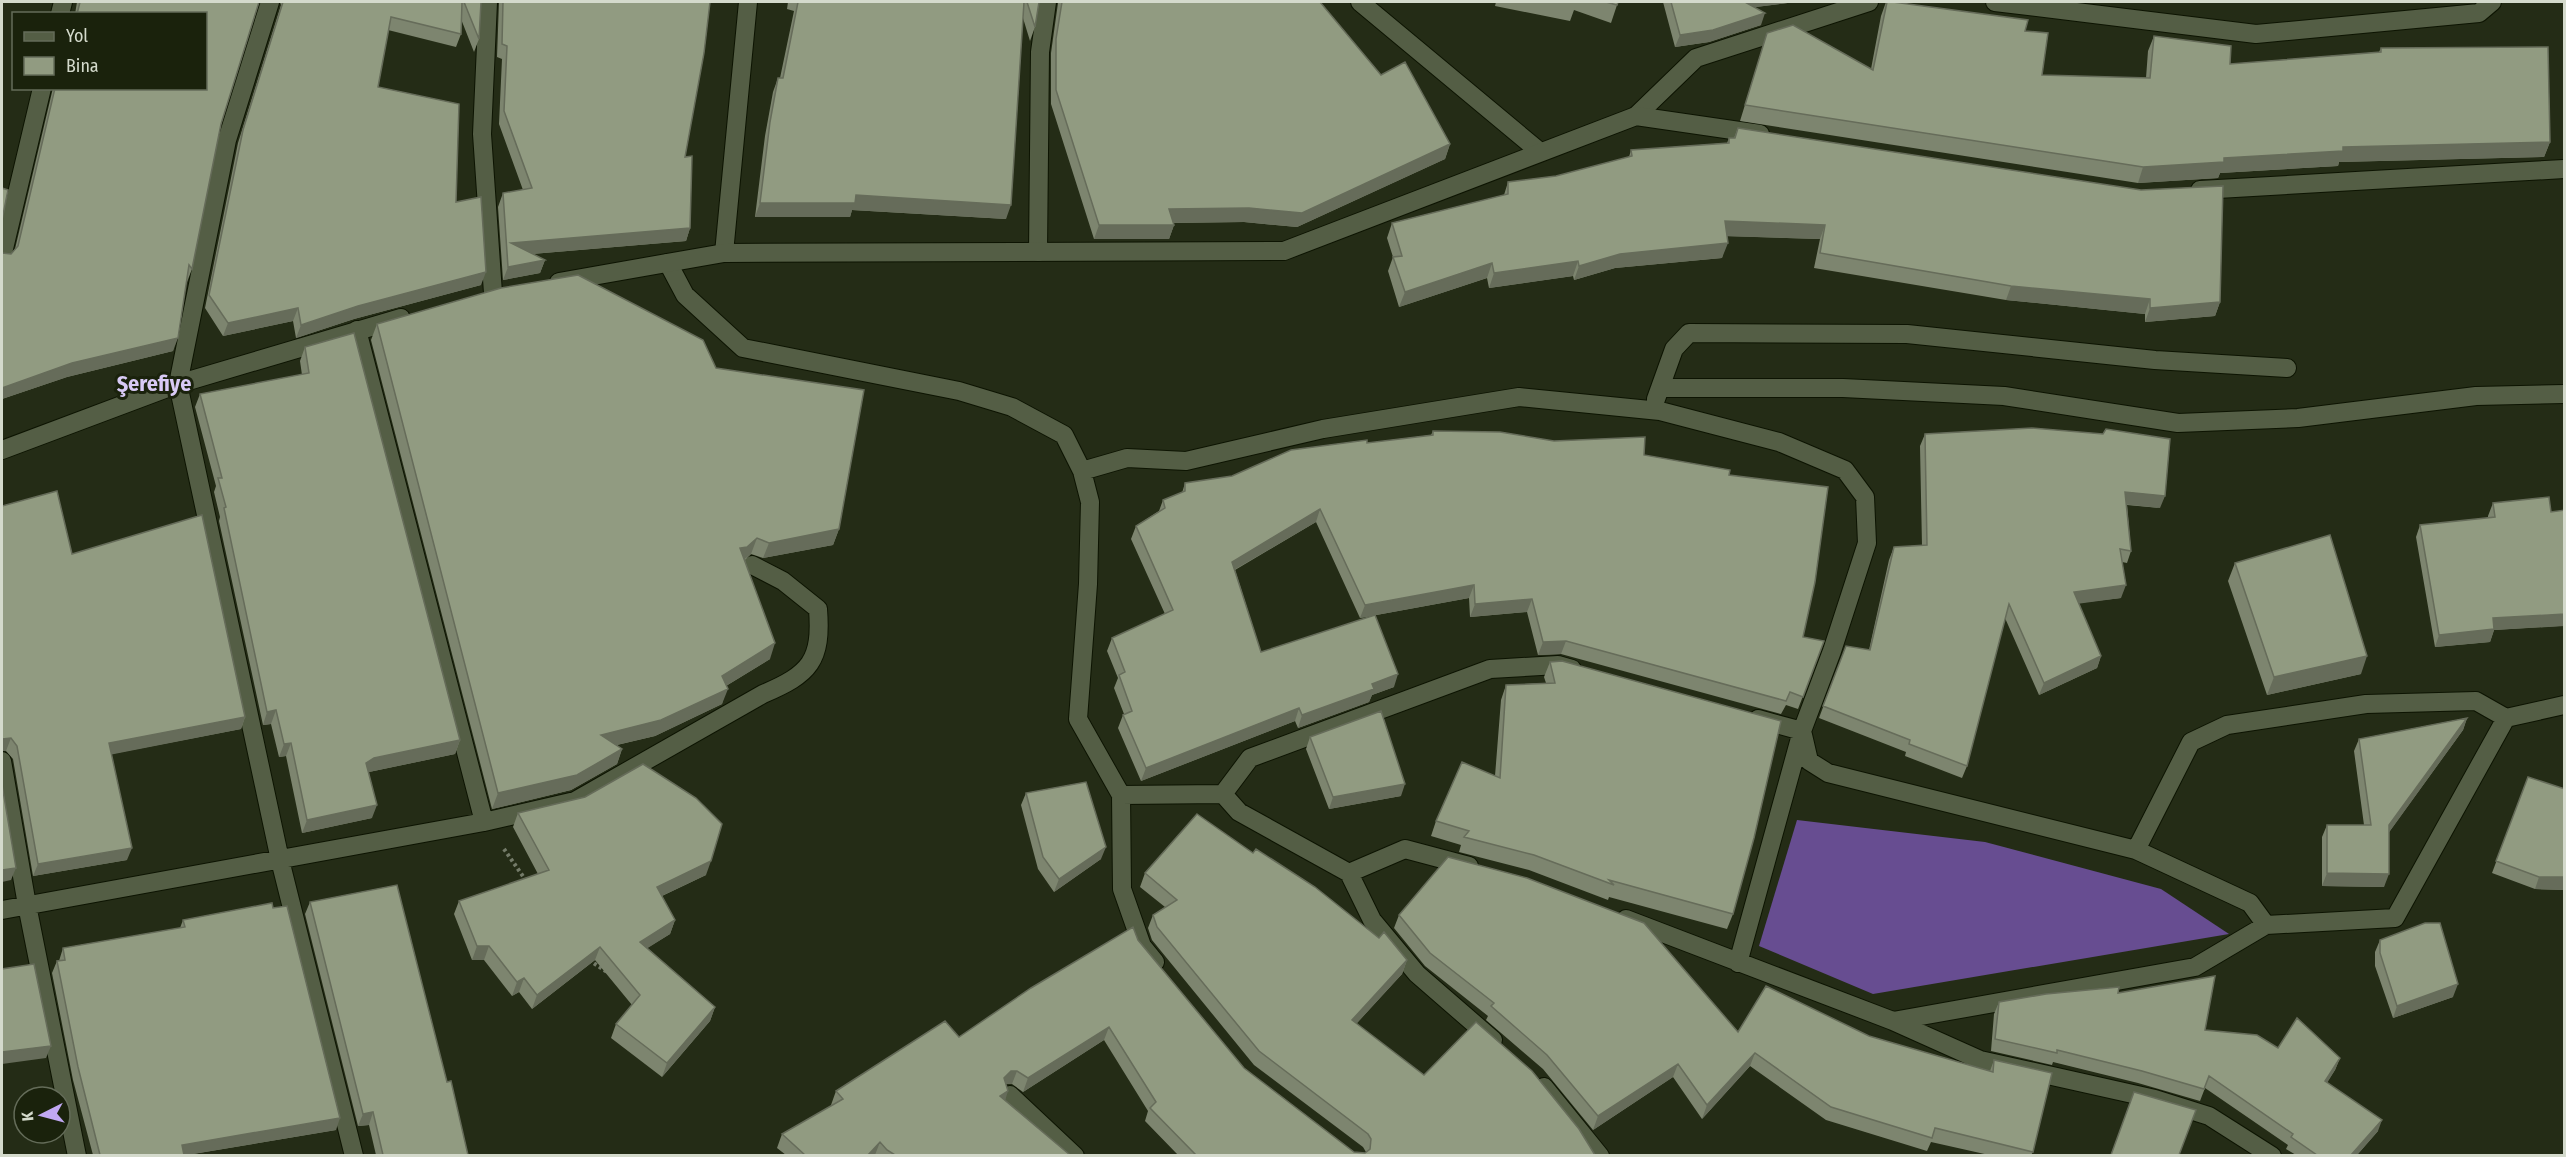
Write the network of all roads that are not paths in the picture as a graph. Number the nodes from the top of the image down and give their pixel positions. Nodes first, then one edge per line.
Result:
1 (270, 2) edge
2 (488, 2) edge
3 (748, 2) edge
4 (1047, 2) edge
5 (1360, 2) edge
6 (1869, 2) edge
7 (1995, 2) edge
8 (2492, 2) edge
9 (42, 90) edge
10 (1636, 116) junction
11 (1778, 137) edge
12 (1540, 152) junction
13 (2565, 169) edge
14 (2185, 191) edge
15 (1038, 252) junction
16 (724, 253) junction
17 (2, 257) edge
18 (668, 263) junction
19 (540, 285) edge
20 (516, 289) edge
21 (493, 293) junction
22 (470, 299) edge
23 (414, 314) edge
24 (357, 330) junction
25 (2287, 368) dead end
26 (178, 384) junction
27 (1660, 388) junction
28 (2565, 394) edge
29 (1653, 410) junction
30 (2, 450) edge
31 (1082, 471) junction
32 (752, 565) edge
33 (1591, 674) edge
34 (2565, 705) edge
35 (1736, 713) edge
36 (2506, 718) junction
37 (1802, 731) junction
38 (2, 760) edge
39 (1223, 794) junction
40 (1121, 795) junction
41 (484, 822) junction
42 (2136, 850) junction
43 (280, 860) junction
44 (1482, 870) edge
45 (1349, 873) junction
46 (27, 905) junction
47 (2, 910) edge
48 (1611, 914) edge
49 (2266, 925) junction
50 (1738, 963) junction
51 (1164, 973) edge
52 (1893, 1020) junction
53 (1510, 1055) edge
54 (1535, 1077) edge
55 (1010, 1095) edge
56 (77, 1155) edge
57 (354, 1155) edge
58 (1075, 1155) edge
59 (1600, 1155) edge
60 (2272, 1155) edge

1 - 26 street
2 - 21 street
3 - 16 street
4 - 15 street
5 - 12 street
6 - 10 street
7 - 8 street
9 - 17 street
10 - 11 street
10 - 12 street
12 - 15 street
13 - 14 street
15 - 16 street
16 - 18 street
18 - 19 street
18 - 31 street
20 - 21 street
21 - 22 street
23 - 24 street
24 - 26 street
24 - 41 street
25 - 27 street
26 - 30 street
26 - 43 street
27 - 28 street
27 - 29 street
29 - 31 street
29 - 37 street
31 - 40 street
32 - 41 street
33 - 39 street
34 - 36 street
35 - 37 street
36 - 42 street
36 - 49 street
37 - 42 street
37 - 50 street
38 - 46 street
39 - 40 street
39 - 45 street
40 - 51 street
41 - 43 street
42 - 49 street
43 - 46 street
43 - 57 street
44 - 45 street
45 - 53 street
46 - 47 street
46 - 56 street
48 - 50 street
49 - 52 street
50 - 52 street
52 - 60 street
54 - 59 street
55 - 58 street

